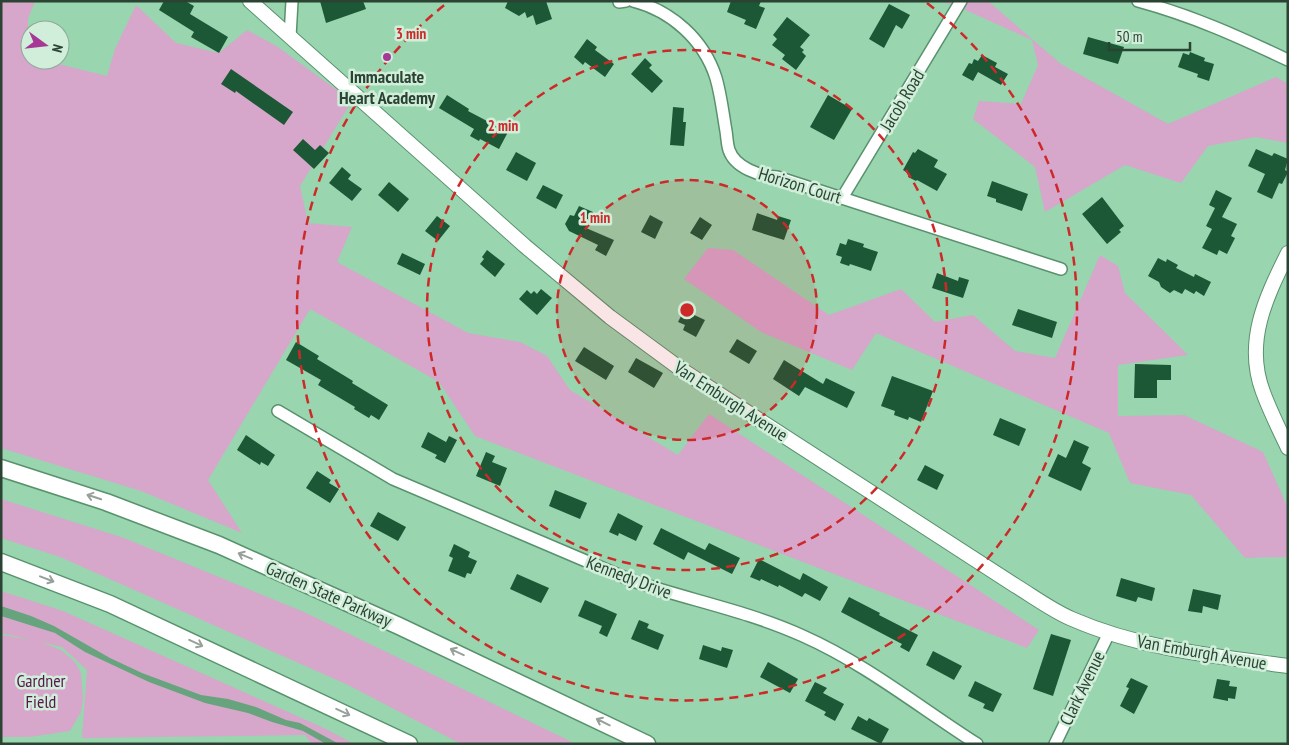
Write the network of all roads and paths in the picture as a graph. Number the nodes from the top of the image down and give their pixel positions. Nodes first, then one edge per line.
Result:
1 (250, 1) edge
2 (292, 1) edge
3 (633, 1) edge
4 (961, 1) edge
5 (1138, 1) edge
6 (290, 37) junction
7 (1288, 60) edge
8 (842, 198) junction
9 (1288, 253) edge
10 (1061, 270) dead end
11 (278, 411) dead end
12 (1288, 448) edge
13 (1, 468) edge
14 (1, 562) edge
15 (1109, 633) junction
16 (1288, 666) edge
17 (409, 744) edge
18 (647, 744) edge
19 (977, 744) edge
20 (1055, 744) edge

1 - 6 main road, Van Emburgh Avenue
2 - 6 street
3 - 8 street, Horizon Court
4 - 8 street, Jacob Road
5 - 7 street
6 - 15 main road, Van Emburgh Avenue
8 - 10 street, Horizon Court
9 - 12 main road
11 - 19 street, Kennedy Drive
18 -> 13 highway, Garden State Parkway
14 -> 17 highway
15 - 16 main road, Van Emburgh Avenue
15 - 20 street, Clark Avenue

